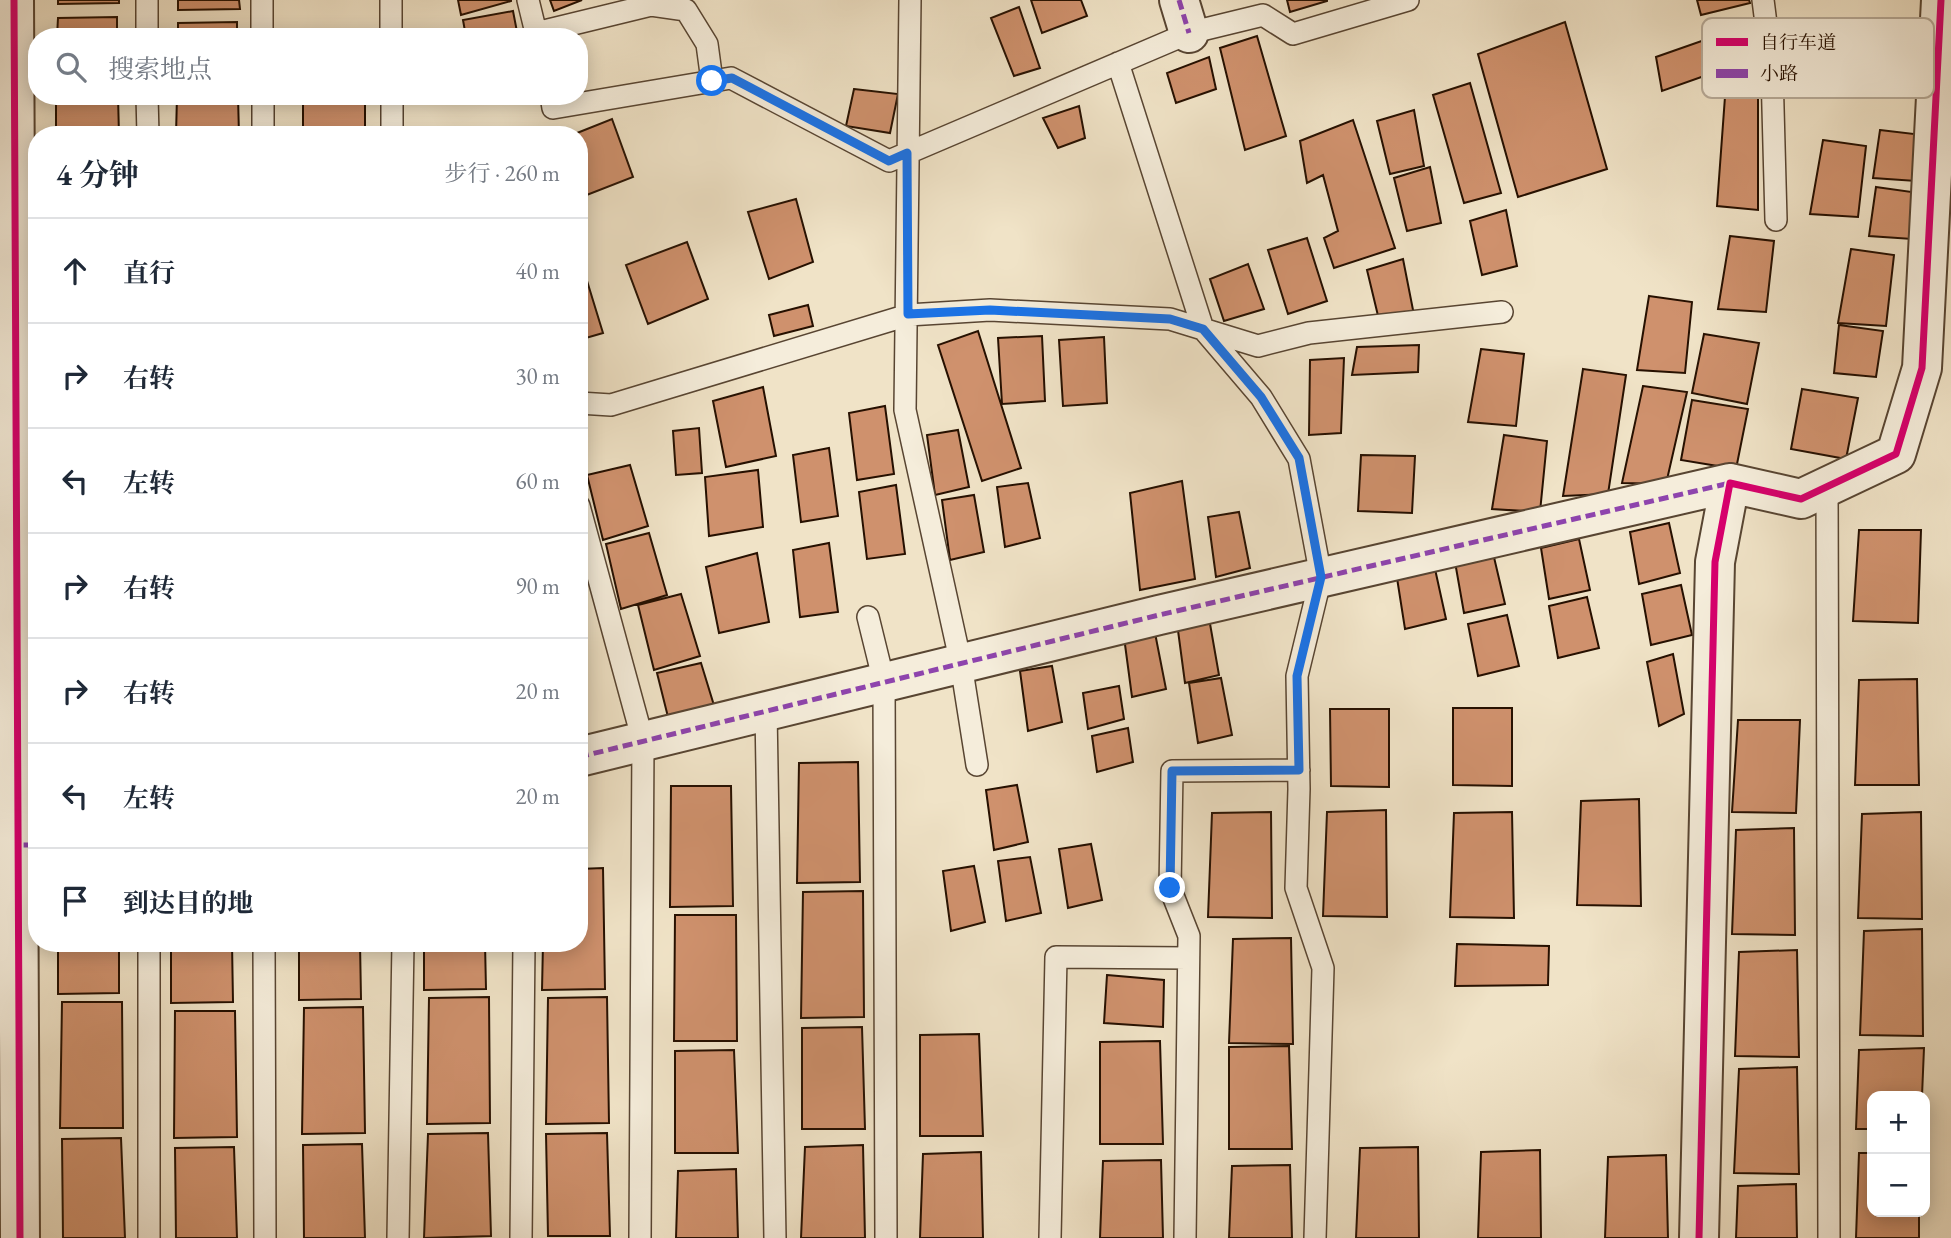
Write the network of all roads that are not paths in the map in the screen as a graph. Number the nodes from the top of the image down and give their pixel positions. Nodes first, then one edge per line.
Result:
1 (14, 0) edge
2 (147, 0) edge
3 (262, 0) edge
4 (391, 0) edge
5 (528, 0) edge
6 (910, 0) edge
7 (1408, 0) edge
8 (1763, 0) edge
9 (1941, 0) edge
10 (1184, 17) edge
11 (1765, 18) edge
12 (147, 28) edge
13 (262, 28) edge
14 (391, 28) edge
15 (534, 28) edge
16 (563, 28) edge
17 (1118, 63) junction
18 (712, 81) junction
19 (1773, 98) edge
20 (588, 102) edge
21 (148, 105) edge
22 (262, 105) edge
23 (392, 105) edge
24 (553, 105) edge
25 (572, 105) edge
26 (148, 126) edge
27 (263, 126) edge
28 (392, 126) edge
29 (907, 153) junction
30 (1776, 220) dead end
31 (1502, 312) dead end
32 (908, 314) junction
33 (1203, 329) junction
34 (588, 404) edge
35 (1730, 483) junction
36 (1827, 487) junction
37 (588, 539) edge
38 (1321, 577) junction
39 (868, 617) dead end
40 (961, 663) junction
41 (884, 682) junction
42 (766, 711) junction
43 (643, 741) junction
44 (588, 755) edge
45 (976, 765) dead end
46 (1299, 770) junction
47 (28, 845) edge
48 (149, 952) edge
49 (264, 952) edge
50 (403, 952) edge
51 (524, 952) edge
52 (1188, 958) junction
53 (20, 1238) edge
54 (149, 1238) edge
55 (265, 1238) edge
56 (398, 1238) edge
57 (521, 1238) edge
58 (640, 1238) edge
59 (775, 1238) edge
60 (886, 1238) edge
61 (1051, 1238) edge
62 (1185, 1238) edge
63 (1315, 1238) edge
64 (1699, 1238) edge
65 (1829, 1238) edge

1 - 47 street
2 - 12 lane
3 - 13 lane
4 - 14 lane
5 - 15 lane
6 - 29 lane
7 - 10 lane
8 - 11 lane
9 - 36 street
10 - 17 lane
16 - 18 lane
17 - 29 lane
17 - 33 lane
18 - 20 lane
18 - 29 lane
19 - 30 lane
21 - 26 lane
22 - 27 lane
23 - 28 lane
24 - 25 lane
29 - 32 lane
31 - 33 lane
32 - 33 lane
32 - 34 lane
32 - 40 lane
33 - 38 lane
35 - 36 street
35 - 38 street
35 - 64 street
36 - 65 lane
37 - 43 lane
38 - 40 street
38 - 46 lane
39 - 41 lane
40 - 41 street
40 - 45 lane
41 - 42 street
41 - 60 lane
42 - 43 street
42 - 59 lane
43 - 44 street
43 - 58 lane
46 - 52 lane
46 - 63 lane
47 - 53 street
48 - 54 lane
49 - 55 lane
50 - 56 lane
51 - 57 lane
52 - 61 lane
52 - 62 lane

